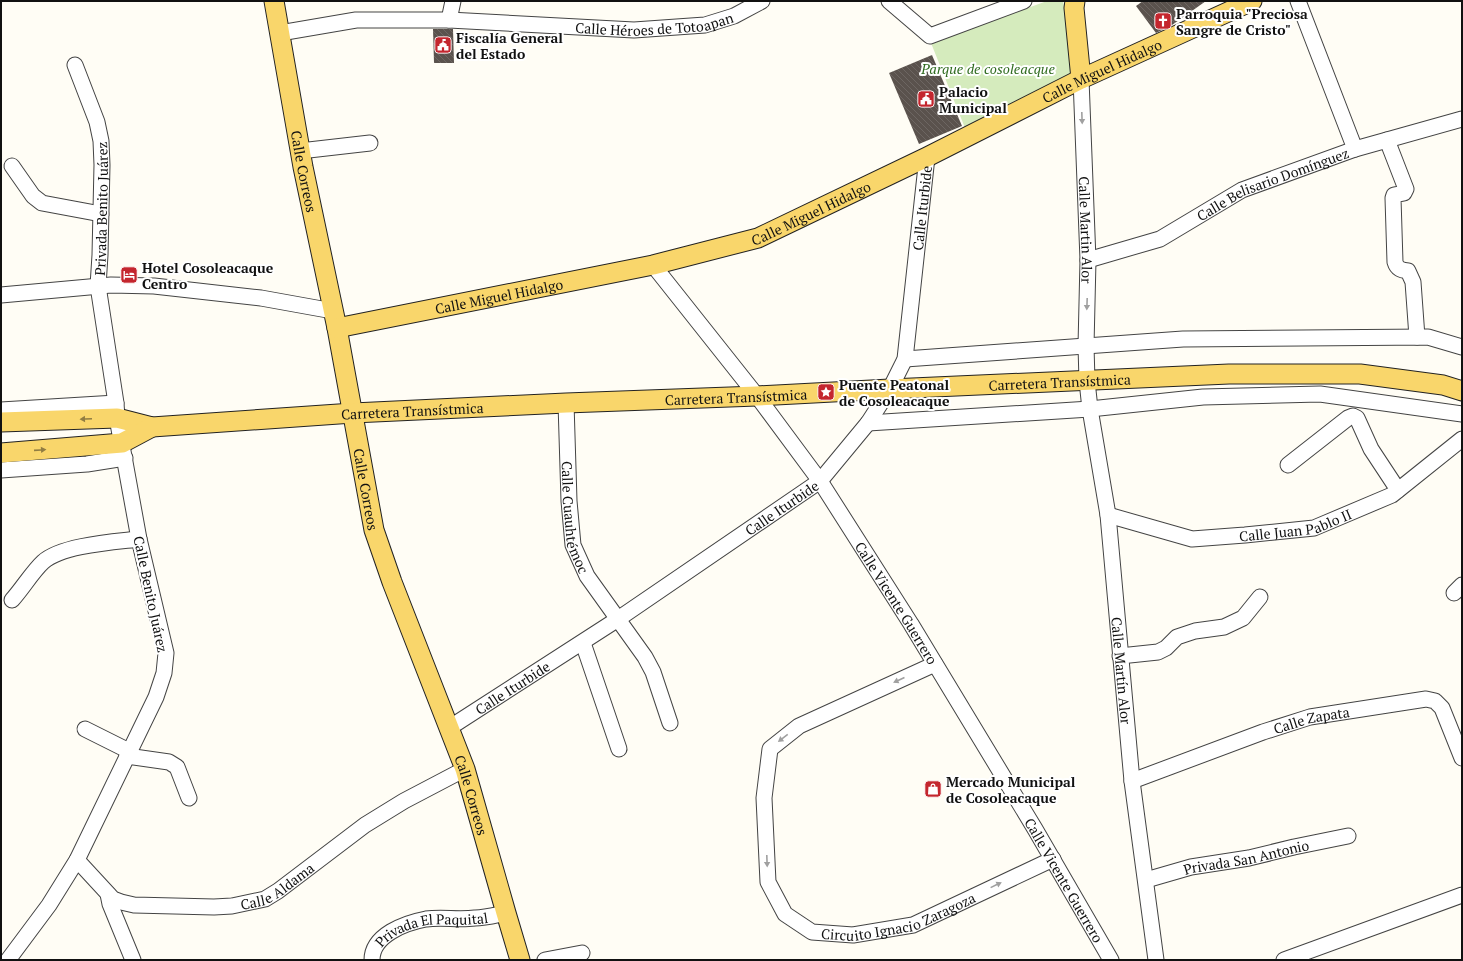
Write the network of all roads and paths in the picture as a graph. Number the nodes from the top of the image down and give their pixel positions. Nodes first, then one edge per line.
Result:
1 (274, 1) edge
2 (453, 1) edge
3 (762, 1) edge
4 (889, 1) edge
5 (1024, 1) edge
6 (1075, 1) edge
7 (1252, 1) edge
8 (1298, 1) edge
9 (449, 20) junction
10 (280, 34) junction
11 (75, 65) dead end
12 (1081, 79) junction
13 (1462, 119) edge
14 (1387, 140) junction
15 (370, 142) dead end
16 (1355, 149) junction
17 (300, 151) junction
18 (927, 157) junction
19 (12, 166) dead end
20 (101, 214) junction
21 (1088, 260) junction
22 (653, 265) junction
23 (98, 286) junction
24 (1, 295) edge
25 (335, 319) junction
26 (1417, 337) junction
27 (1086, 346) junction
28 (1462, 347) edge
29 (905, 359) junction
30 (1087, 381) junction
31 (890, 389) junction
32 (1462, 391) edge
33 (757, 396) junction
34 (566, 403) junction
35 (1090, 409) junction
36 (1, 410) edge
37 (116, 411) junction
38 (353, 413) junction
39 (1462, 414) edge
40 (1, 422) edge
41 (868, 423) junction
42 (152, 427) junction
43 (1462, 439) edge
44 (123, 451) junction
45 (1, 453) edge
46 (1288, 465) dead end
47 (1, 470) edge
48 (820, 481) junction
49 (1398, 490) junction
50 (1108, 515) junction
51 (139, 539) junction
52 (1260, 597) dead end
53 (12, 600) dead end
54 (618, 620) junction
55 (583, 643) junction
56 (1120, 656) junction
57 (935, 664) junction
58 (670, 723) dead end
59 (449, 728) junction
60 (85, 729) dead end
61 (619, 749) dead end
62 (128, 754) junction
63 (1462, 758) edge
64 (465, 769) junction
65 (1132, 781) junction
66 (189, 798) dead end
67 (1348, 836) dead end
68 (1052, 859) junction
69 (77, 860) junction
70 (1146, 880) junction
71 (108, 894) junction
72 (1462, 894) edge
73 (506, 913) junction
74 (582, 953) dead end
75 (8, 960) edge
76 (133, 960) edge
77 (372, 960) edge
78 (520, 960) edge
79 (545, 960) edge
80 (1111, 960) edge
81 (1156, 960) edge
82 (1284, 960) edge

1 - 10 main road, Calle Correos
2 - 9 street
3 - 9 street, Calle Héroes de Totoapan
4 - 5 street
6 - 12 main road
7 - 12 main road, Calle Miguel Hidalgo
8 - 16 street
9 - 10 street, Calle Héroes de Totoapan
10 - 17 main road, Calle Correos
11 - 20 street, Privada Benito Juárez
12 - 18 main road, Calle Miguel Hidalgo
12 -> 21 street, Calle Martin Alor
13 - 14 street, Calle Belisario Domínguez
14 - 16 street, Calle Belisario Domínguez
14 - 26 street
15 - 17 street
16 - 21 street, Calle Belisario Domínguez
17 - 25 main road, Calle Correos
18 - 22 main road, Calle Miguel Hidalgo
18 - 29 street, Calle Iturbide
19 - 20 street
20 - 23 street, Privada Benito Juárez
21 -> 27 street, Calle Martin Alor
22 - 25 main road, Calle Miguel Hidalgo
22 - 33 street, Calle Vicente Guerrero
23 - 24 street
23 - 25 street
23 - 37 street, Calle Benito Juárez
25 - 38 main road, Calle Correos
26 - 27 street
26 - 28 street
27 - 29 street
27 - 30 street, Calle Martin Alor
29 - 31 street, Calle Iturbide
30 - 31 main road, Carretera Transístmica
30 - 32 main road, Carretera Transístmica
30 - 35 street, Calle Martín Alor
31 - 33 main road, Carretera Transístmica
31 - 41 street, Calle Iturbide
33 - 34 main road, Carretera Transístmica
33 - 48 street, Calle Vicente Guerrero
34 - 38 main road, Carretera Transístmica
34 - 54 street, Calle Cuauhtémoc
35 - 39 street
35 - 41 street
35 - 50 street, Calle Martín Alor
36 - 37 street
37 -> 40 main road, Carretera Transístmica
37 - 42 main road, Carretera Transístmica
37 - 44 street, Calle Benito Juárez
38 - 42 main road, Carretera Transístmica
38 - 59 main road, Calle Correos
41 - 48 street, Calle Iturbide
42 - 44 main road, Carretera Transístmica
43 - 49 street, Calle Juan Pablo II
45 -> 44 main road, Carretera Transístmica
44 - 47 street
44 - 51 street, Calle Benito Juárez
46 - 49 street
48 - 54 street, Calle Iturbide
48 - 57 street, Calle Vicente Guerrero
49 - 50 street, Calle Juan Pablo II
50 - 56 street, Calle Martín Alor
51 - 53 street
51 - 62 street, Calle Benito Juárez
52 - 56 street
54 - 55 street, Calle Iturbide
54 - 58 street, Calle Cuauhtémoc
55 - 59 street, Calle Iturbide
55 - 61 street
56 - 65 street, Calle Martín Alor
57 - 68 street, Calle Vicente Guerrero
57 -> 68 street, Circuito Ignacio Zaragoza
59 - 64 main road, Calle Correos
60 - 62 street
62 - 66 street
62 - 69 street, Calle Benito Juárez
63 - 65 street, Calle Zapata
64 - 71 street, Calle Aldama
64 - 73 main road, Calle Correos
65 - 70 street, Calle Martín Alor
67 - 70 street, Privada San Antonio
68 - 80 street, Calle Vicente Guerrero
69 - 71 street, Calle Aldama
69 - 75 street, Calle Benito Juárez
70 - 81 street, Calle Martín Alor
71 - 76 street
72 - 82 street
73 - 77 street, Privada El Paquital
73 - 78 main road, Calle Correos
74 - 79 street

